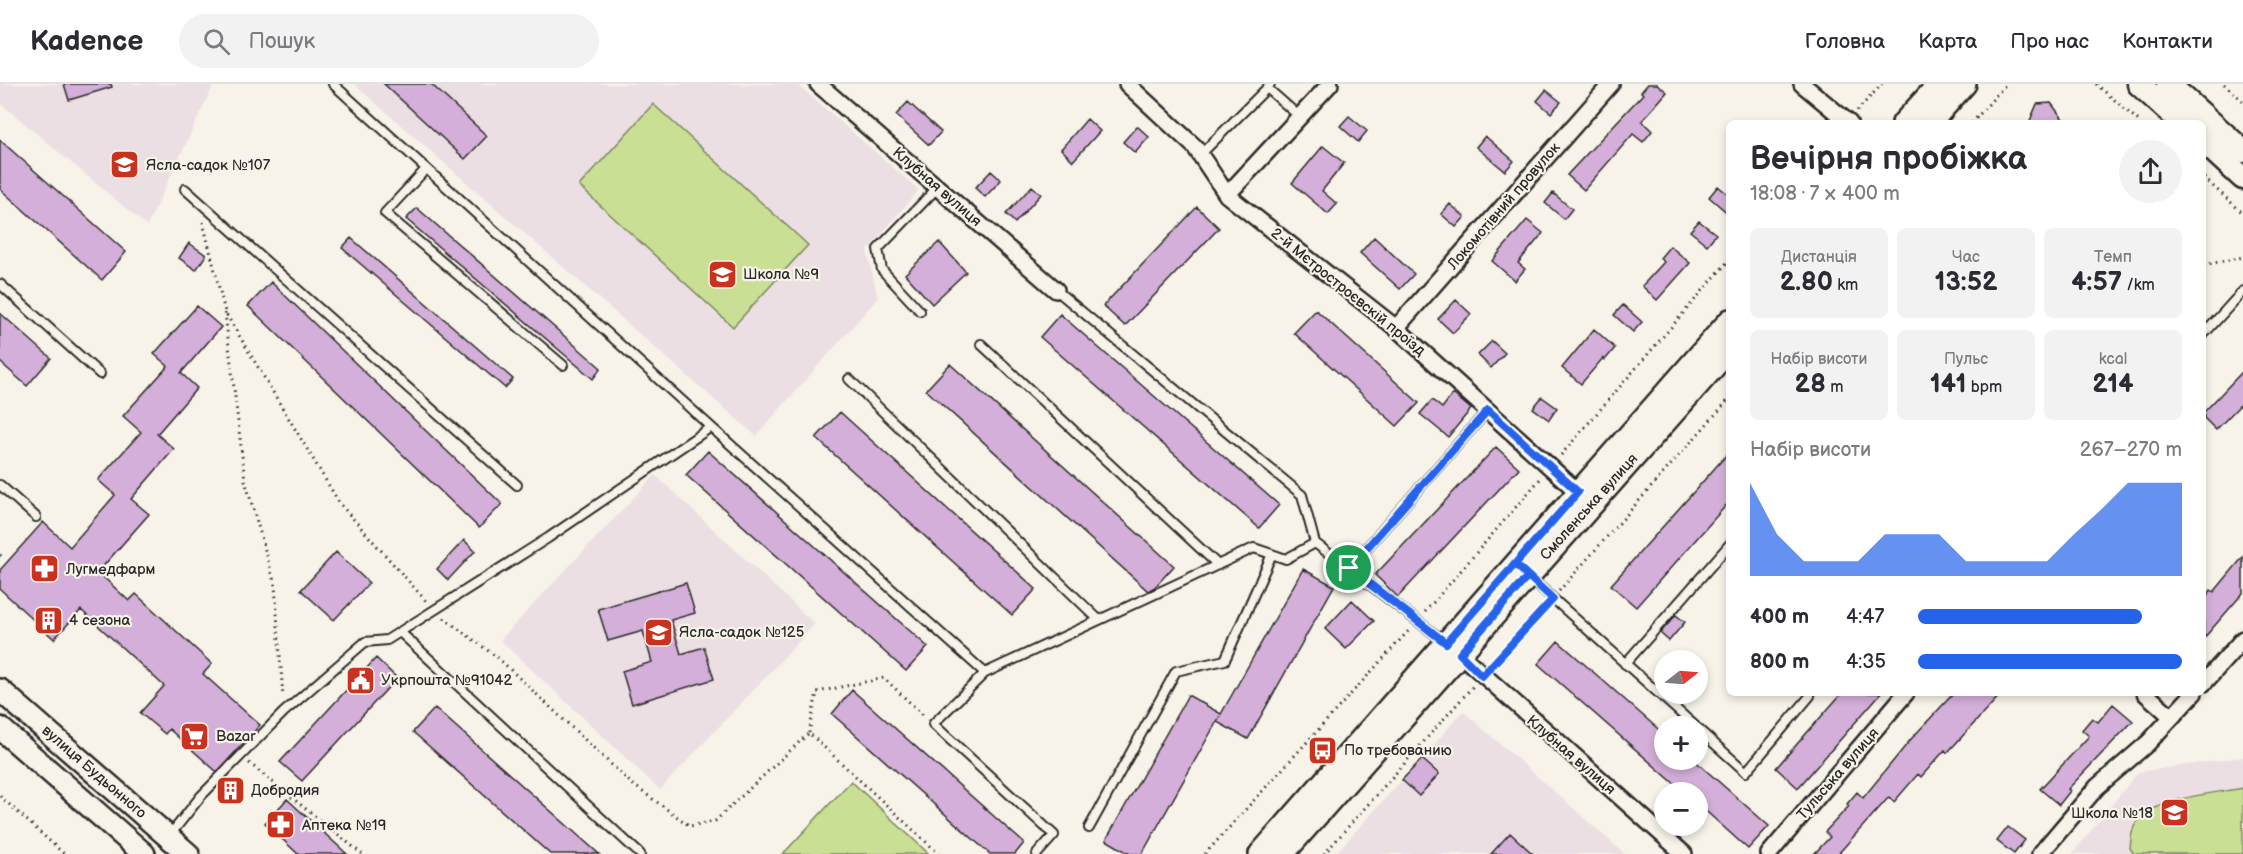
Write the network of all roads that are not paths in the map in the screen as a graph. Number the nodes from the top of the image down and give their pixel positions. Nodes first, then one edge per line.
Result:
1 (333, 84) edge
2 (818, 84) edge
3 (1127, 84) edge
4 (1330, 84) edge
5 (1611, 84) edge
6 (1802, 84) edge
7 (1939, 84) edge
8 (1965, 84) edge
9 (2139, 84) edge
10 (2168, 84) edge
11 (1268, 86) edge
12 (1300, 117) junction
13 (1846, 120) edge
14 (1906, 120) edge
15 (1933, 120) edge
16 (2179, 120) edge
17 (2206, 144) edge
18 (2243, 151) edge
19 (1200, 155) junction
20 (426, 169) junction
21 (2243, 178) edge
22 (938, 188) junction
23 (185, 189) dead end
24 (1227, 195) junction
25 (0, 285) edge
26 (1056, 290) joint
27 (2243, 291) edge
28 (920, 311) dead end
29 (1726, 325) edge
30 (1396, 328) junction
31 (2206, 332) edge
32 (981, 344) dead end
33 (1726, 353) edge
34 (563, 365) dead end
35 (100, 374) dead end
36 (849, 379) dead end
37 (1488, 410) junction
38 (711, 427) junction
39 (0, 485) edge
40 (517, 485) dead end
41 (1578, 492) junction
42 (36, 517) dead end
43 (1315, 543) junction
44 (1726, 549) edge
45 (1272, 554) junction
46 (1218, 565) junction
47 (1349, 568) junction
48 (1521, 570) junction
49 (1099, 620) junction
50 (400, 632) junction
51 (2243, 639) edge
52 (1453, 649) junction
53 (1625, 664) junction
54 (985, 673) junction
55 (2206, 681) edge
56 (0, 690) edge
57 (1810, 696) dead end
58 (1903, 696) edge
59 (2148, 696) edge
60 (2191, 696) edge
61 (1683, 716) edge
62 (2172, 717) junction
63 (0, 728) edge
64 (1708, 739) edge
65 (1089, 828) dead end
66 (168, 837) junction
67 (144, 854) edge
68 (188, 854) edge
69 (640, 854) edge
70 (1037, 854) edge
71 (1260, 854) edge
72 (1283, 854) edge
73 (1684, 854) edge
74 (1769, 854) edge
75 (2040, 854) edge

1 - 20 lane
2 - 22 street, Клубная вулиця
3 - 19 street, 2-й Мєтростроєвскій проїзд
4 - 12 street
5 - 30 street, Локомотівний провулок
6 - 13 street
7 - 14 street
8 - 15 street
9 - 16 main road
10 - 18 main road
11 - 12 lane
11 - 19 lane
12 - 24 street
17 - 21 main road
19 - 24 street, 2-й Мєтростроєвскій проїзд
20 - 34 lane
20 - 38 lane
22 - 26 street, Клубная вулиця
22 - 28 lane
23 - 40 lane
24 - 30 street, 2-й Мєтростроєвскій проїзд
25 - 35 lane
26 - 43 lane
27 - 31 lane
29 - 41 street, Смоленська вулиця
30 - 37 street, 2-й Мєтростроєвскій проїзд
32 - 46 lane
33 - 48 street, Смоленська вулиця
36 - 49 lane
37 - 41 street, 2-й Мєтростроєвскій проїзд
37 - 47 lane
38 - 50 lane
38 - 54 lane
39 - 42 lane
41 - 48 street, Смоленська вулиця
43 - 45 lane
43 - 47 lane
44 - 53 lane
45 - 46 lane
45 - 65 lane
46 - 49 lane
47 - 52 lane
48 - 52 street, Смоленська вулиця
48 - 53 lane
49 - 54 lane
50 - 66 lane
50 - 69 lane
51 - 55 street
52 - 71 street, Смоленська вулиця
52 - 72 street, Смоленська вулиця
52 - 73 street, Клубная вулиця
53 - 61 lane
54 - 70 lane
56 - 66 street, вулиця Будьонного
57 - 64 lane
58 - 74 street, Тульська вулиця
59 - 62 street
60 - 62 street
62 - 75 street
63 - 67 street, вулиця Будьонного
66 - 68 street, вулиця Будьонного

